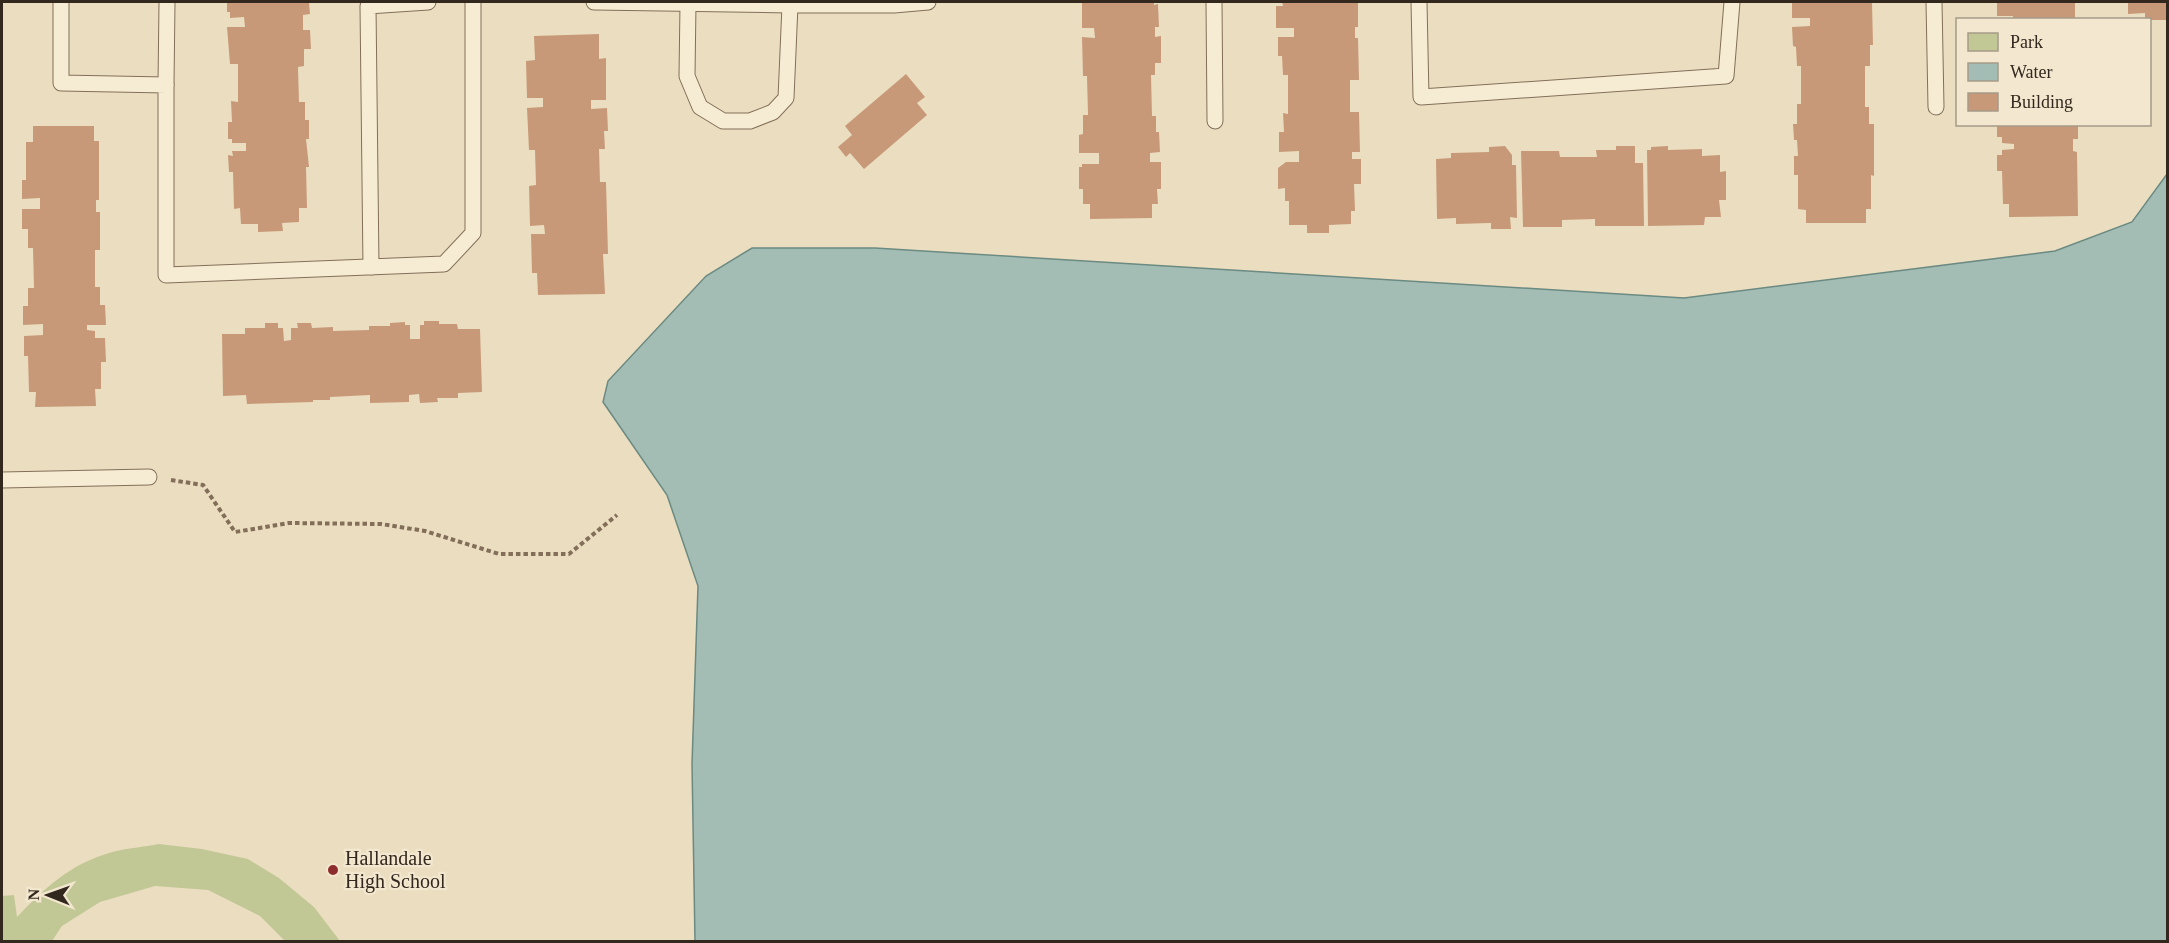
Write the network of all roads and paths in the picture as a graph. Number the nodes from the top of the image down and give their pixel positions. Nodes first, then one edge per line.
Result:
1 (61, 2) edge
2 (167, 2) edge
3 (428, 2) edge
4 (473, 2) edge
5 (594, 2) edge
6 (928, 2) edge
7 (1214, 2) edge
8 (1419, 2) edge
9 (1732, 2) edge
10 (1934, 2) edge
11 (734, 3) edge
12 (688, 4) junction
13 (790, 5) junction
14 (166, 85) junction
15 (1936, 107) dead end
16 (1215, 121) dead end
17 (371, 267) junction
18 (149, 477) joint
19 (2, 480) edge
20 (617, 515) dead end

1 - 14 lane
2 - 14 lane
3 - 17 lane
4 - 17 lane
5 - 12 lane
6 - 13 lane
7 - 16 lane
8 - 9 lane
10 - 15 lane
11 - 12 lane
11 - 13 lane
12 - 13 lane
14 - 17 lane
18 - 19 lane
18 - 20 path

